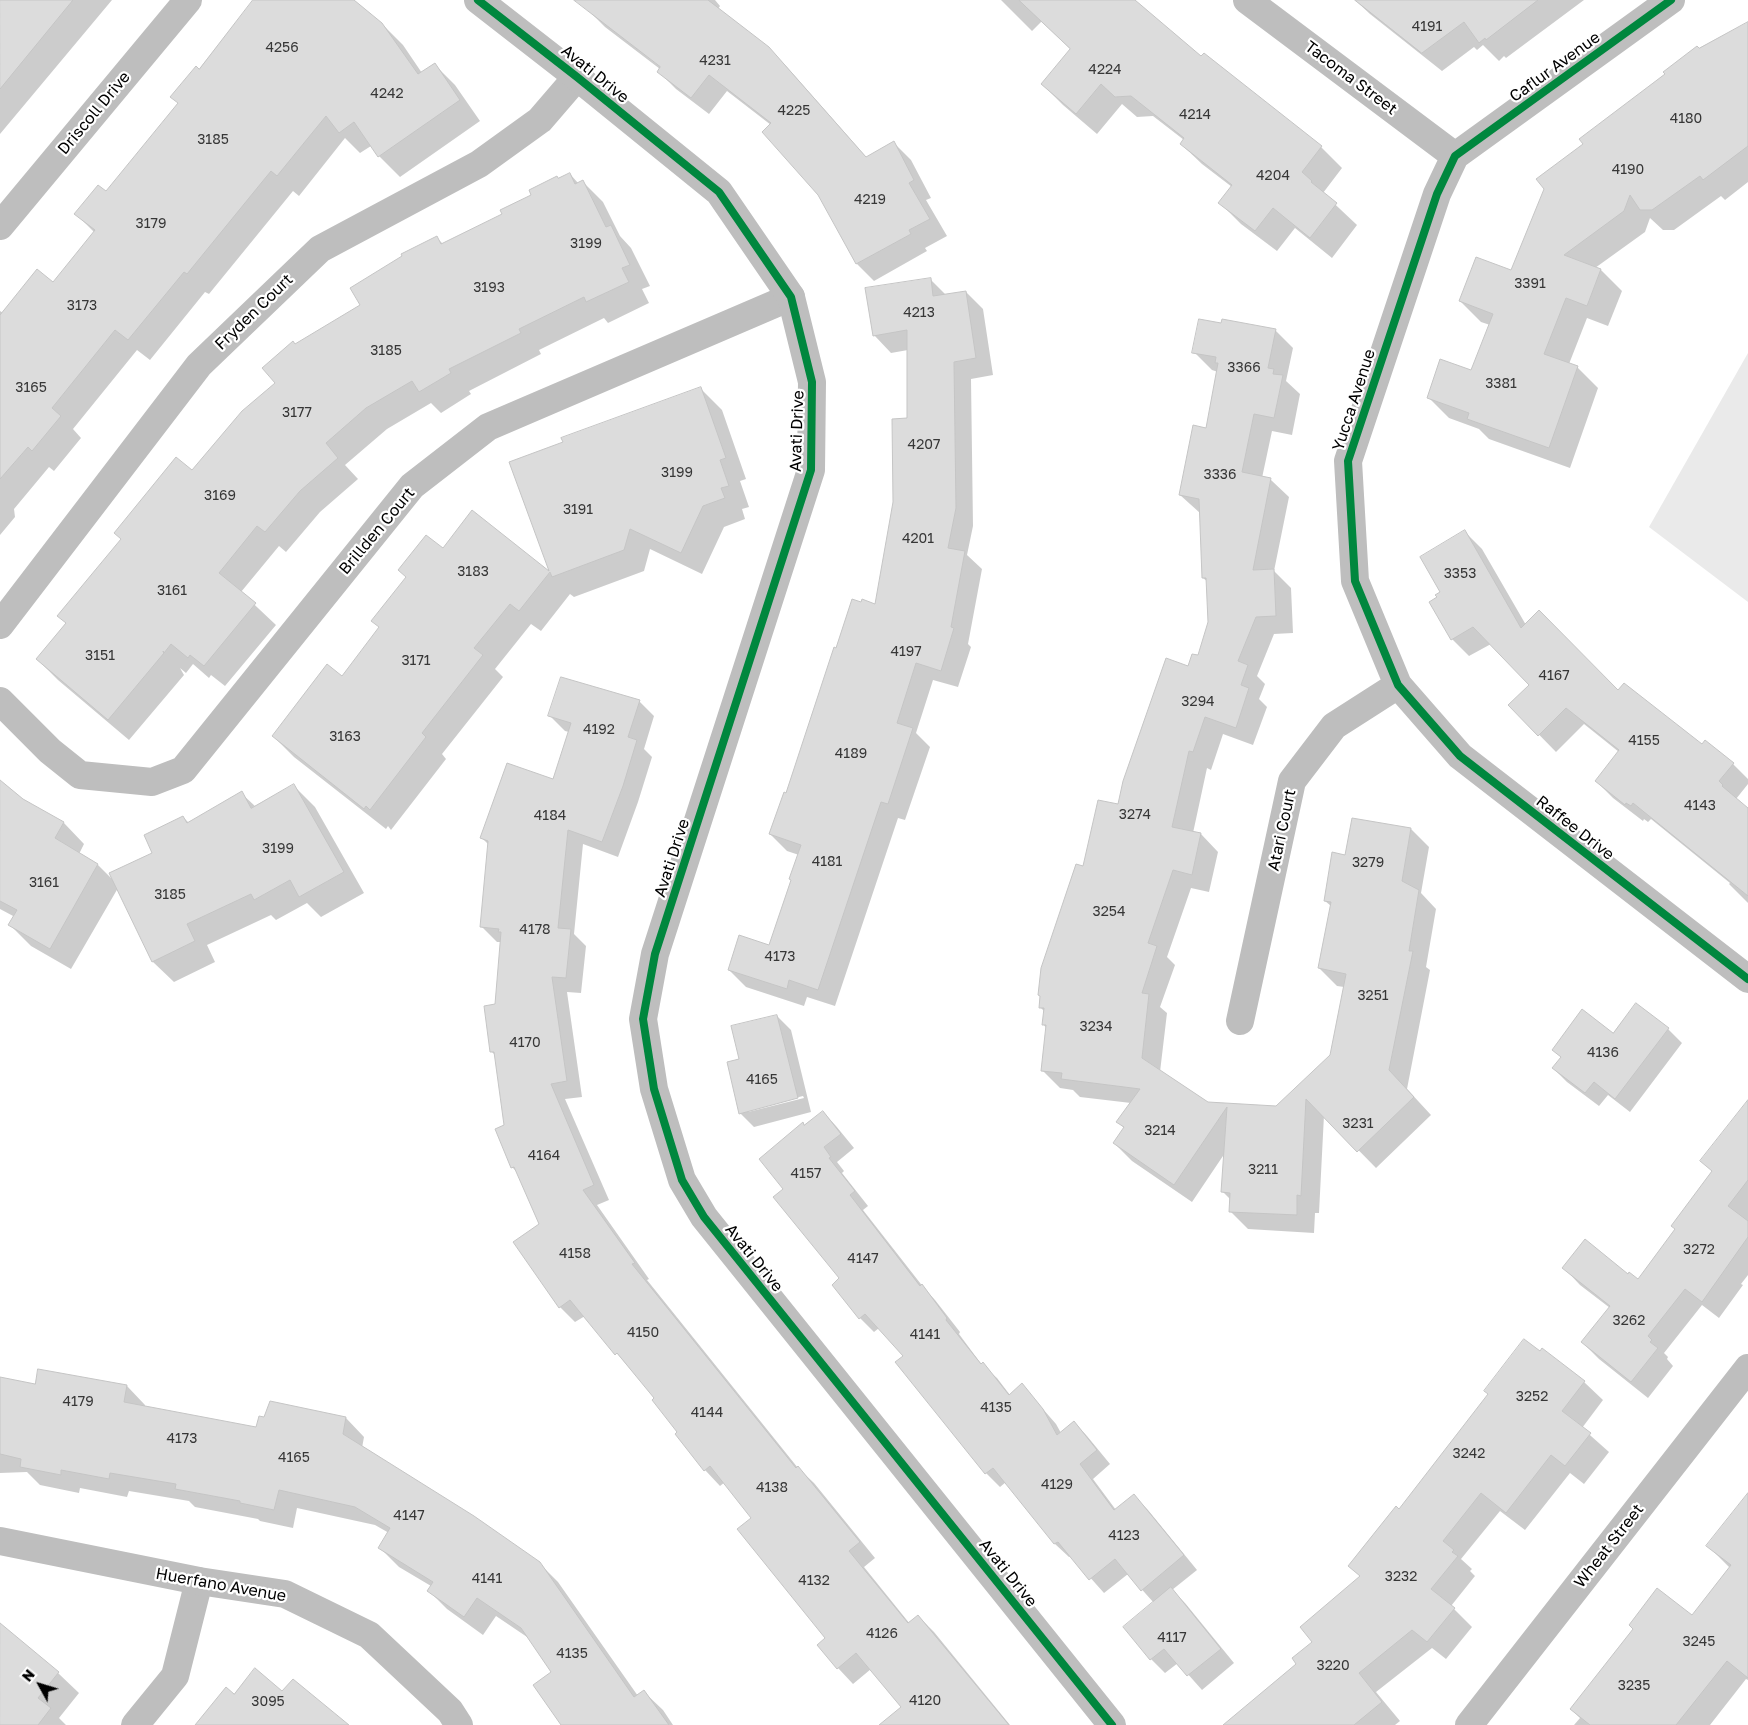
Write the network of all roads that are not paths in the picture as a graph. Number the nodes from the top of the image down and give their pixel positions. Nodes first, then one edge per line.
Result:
1 (188, 0) edge
2 (478, 0) edge
3 (1247, 0) edge
4 (1671, 0) edge
5 (577, 77) junction
6 (1454, 156) junction
7 (0, 226) edge
8 (791, 297) junction
9 (0, 625) edge
10 (1398, 684) junction
11 (0, 701) edge
12 (1748, 979) edge
13 (1240, 1021) dead end
14 (1748, 1368) edge
15 (0, 1541) edge
16 (199, 1582) junction
17 (449, 1720) edge
18 (135, 1725) edge
19 (1112, 1725) edge
20 (1470, 1725) edge

1 - 7 street, Driscoll Drive
2 - 5 street, Avati Drive
3 - 6 street, Tacoma Street
4 - 6 street, Caflur Avenue
5 - 8 street, Avati Drive
5 - 9 street, Fryden Court
6 - 10 street, Yucca Avenue
8 - 11 street, Brillden Court
8 - 19 street, Avati Drive
10 - 12 street, Raffee Drive
10 - 13 street, Atari Court
14 - 20 street, Wheat Street
15 - 16 street, Huerfano Avenue
16 - 17 street, Huerfano Avenue
16 - 18 street

